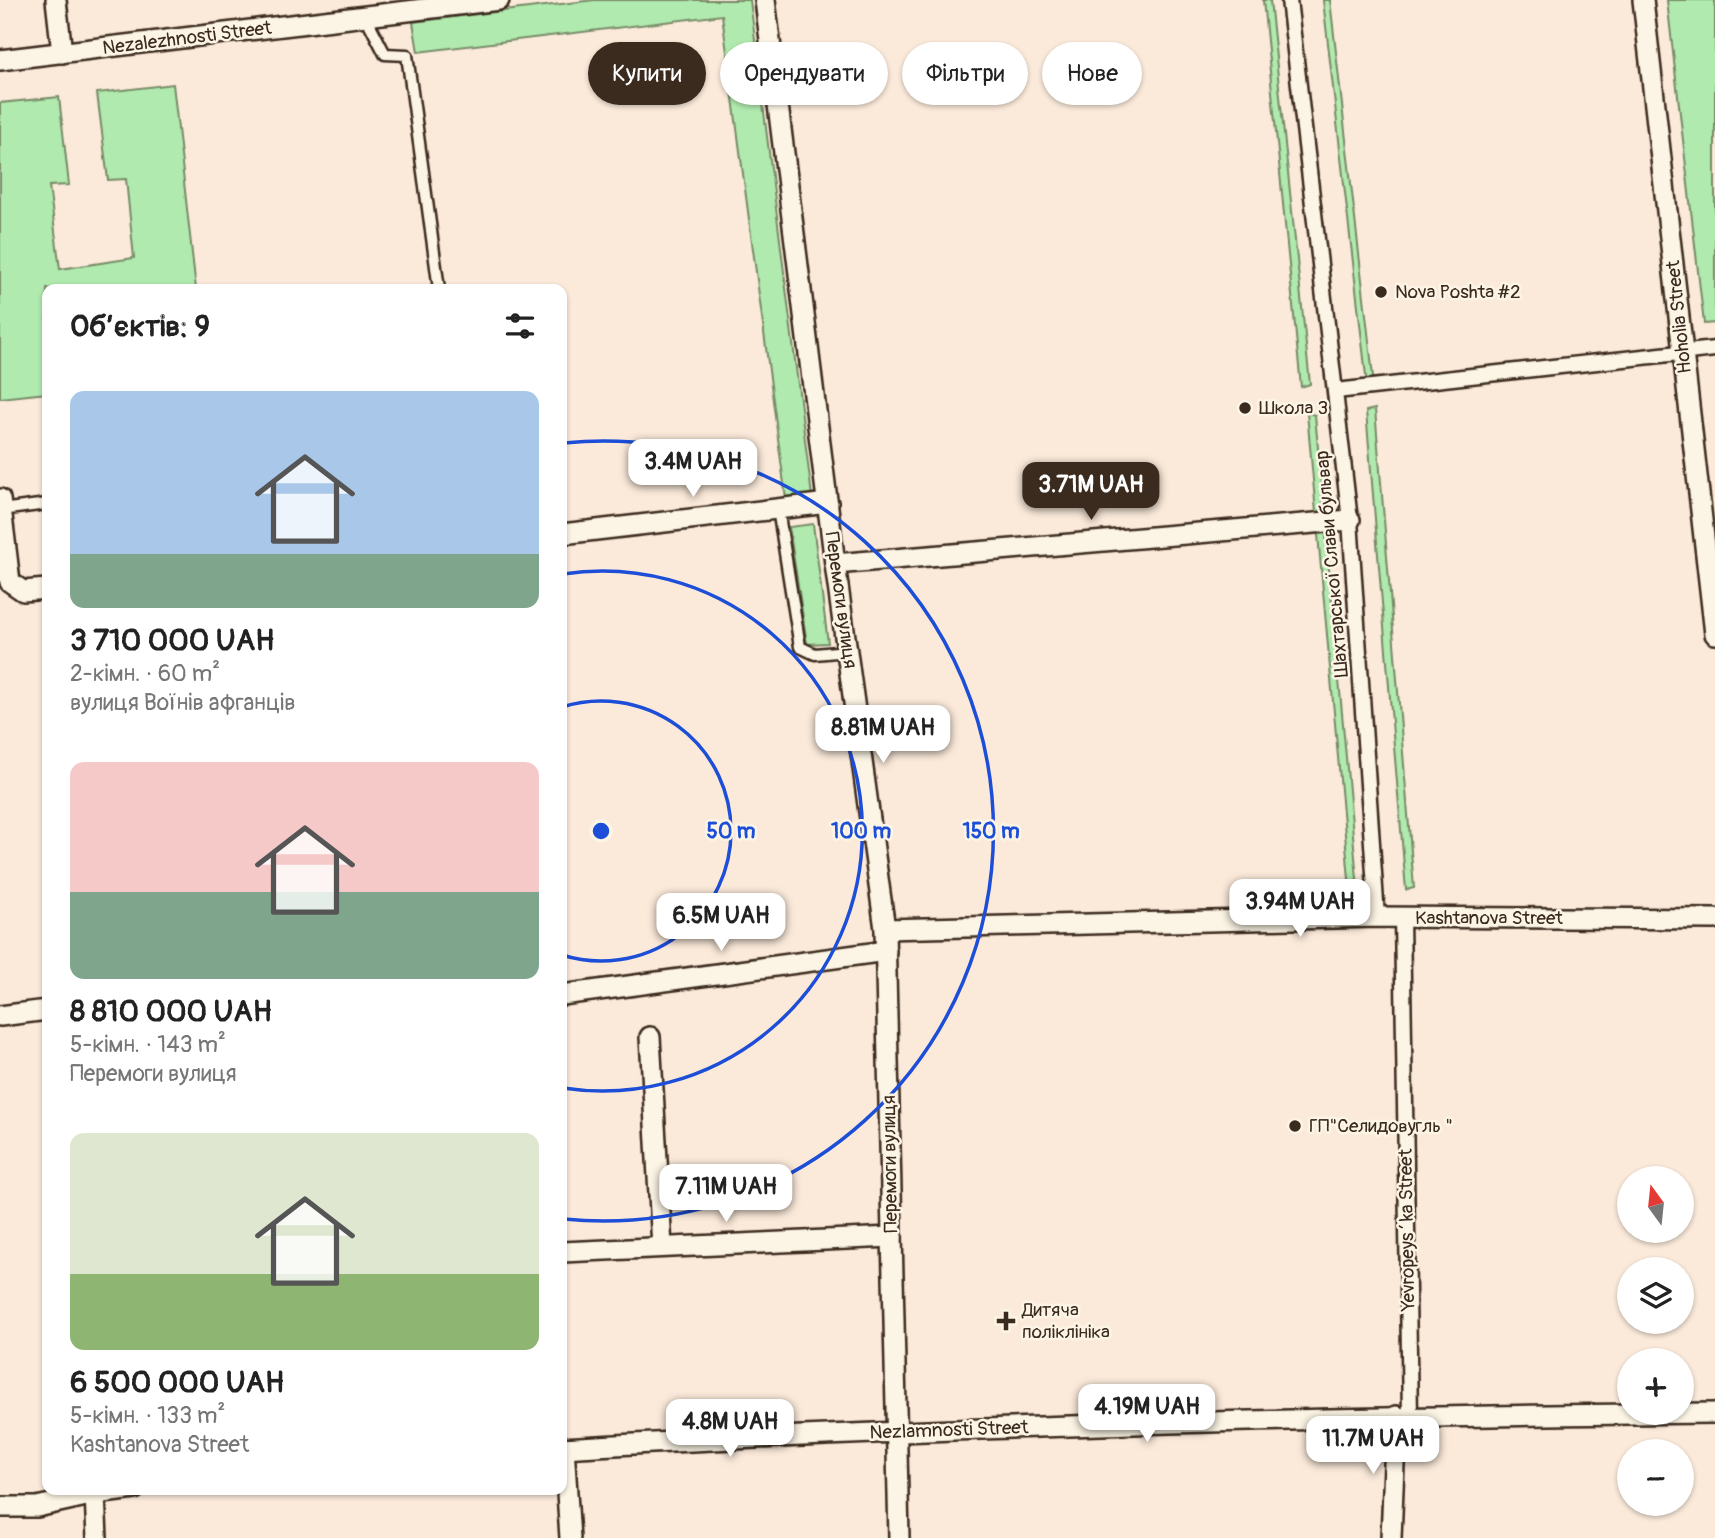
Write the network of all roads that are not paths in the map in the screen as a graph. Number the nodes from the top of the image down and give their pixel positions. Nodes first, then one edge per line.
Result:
1 (56, 0) edge
2 (499, 0) edge
3 (765, 0) edge
4 (1290, 0) edge
5 (1643, 0) edge
6 (366, 18) junction
7 (62, 53) junction
8 (0, 60) edge
9 (438, 284) edge
10 (1715, 349) edge
11 (1683, 353) junction
12 (1336, 391) junction
13 (828, 503) junction
14 (1, 504) edge
15 (42, 504) edge
16 (778, 509) junction
17 (1350, 520) junction
18 (567, 533) edge
19 (835, 564) junction
20 (42, 589) edge
21 (1715, 634) edge
22 (847, 652) junction
23 (1402, 917) junction
24 (1377, 918) junction
25 (1715, 919) edge
26 (885, 929) junction
27 (886, 951) junction
28 (567, 994) edge
29 (42, 1011) edge
30 (0, 1016) edge
31 (650, 1037) dead end
32 (892, 1237) junction
33 (662, 1247) junction
34 (567, 1252) edge
35 (1715, 1413) edge
36 (1403, 1416) junction
37 (896, 1431) junction
38 (567, 1448) edge
39 (91, 1495) edge
40 (95, 1495) edge
41 (567, 1495) edge
42 (0, 1507) edge
43 (97, 1538) edge
44 (570, 1538) edge
45 (899, 1538) edge
46 (1391, 1538) edge

1 - 7 street
2 - 6 street, Nezalezhnosti Street
3 - 13 street, Перемоги вулиця
4 - 12 street, Шахтарської Слави бульвар
5 - 11 street, Hoholia Street
6 - 7 street, Nezalezhnosti Street
6 - 9 lane
7 - 8 street, Nezalezhnosti Street
10 - 11 street
11 - 12 street
11 - 21 street, Hoholia Street
12 - 17 street, Шахтарської Слави бульвар
13 - 16 street
13 - 19 street, Перемоги вулиця
14 - 15 lane
14 - 20 street
16 - 18 street
16 - 22 lane
17 - 19 street
17 - 24 street, Шахтарської Слави бульвар
19 - 22 street, Перемоги вулиця
22 - 26 street, Перемоги вулиця
23 - 24 street, Kashtanova Street
23 - 25 street, Kashtanova Street
23 - 36 street, Yevropeysʹka Street
24 - 26 street, Kashtanova Street
26 - 27 street, Перемоги вулиця
27 - 28 street
27 - 32 street, Перемоги вулиця
29 - 30 street
31 - 33 street
32 - 33 street
32 - 37 street, Перемоги вулиця
33 - 34 street
35 - 36 street, Nezlamnosti Street
36 - 37 street, Nezlamnosti Street
36 - 46 street, Yevropeysʹka Street
37 - 38 street, Nezlamnosti Street
37 - 45 street, Перемоги вулиця
39 - 42 street
40 - 43 street
41 - 44 street

